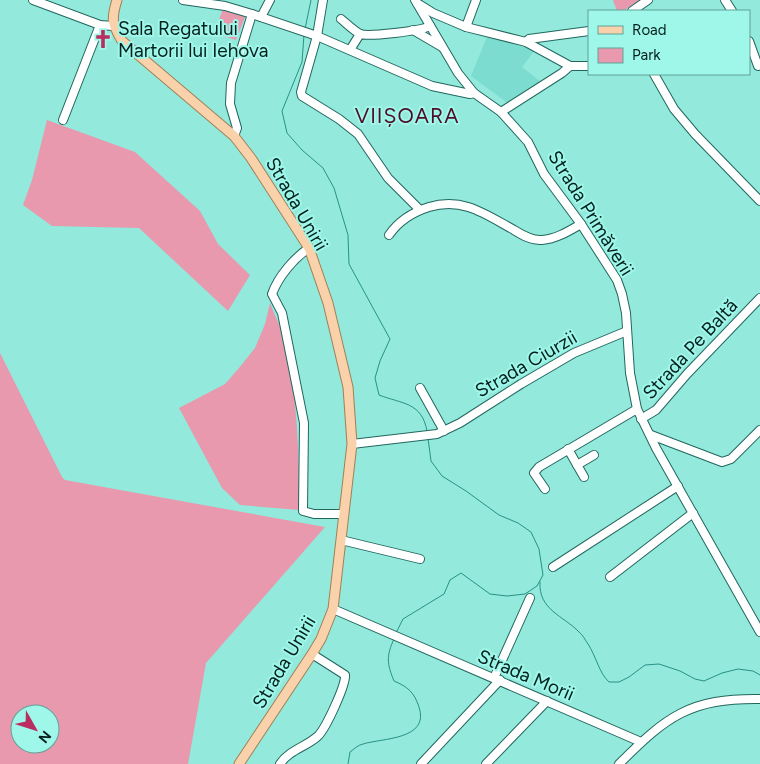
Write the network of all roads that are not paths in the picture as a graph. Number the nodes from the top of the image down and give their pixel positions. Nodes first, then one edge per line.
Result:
1 (33, 0) edge
2 (117, 0) edge
3 (183, 0) edge
4 (270, 0) edge
5 (323, 0) edge
6 (476, 0) edge
7 (648, 0) edge
8 (416, 2) edge
9 (228, 3) edge
10 (633, 10) edge
11 (252, 14) junction
12 (261, 17) junction
13 (341, 19) dead end
14 (100, 25) junction
15 (114, 26) junction
16 (430, 26) junction
17 (466, 28) junction
18 (412, 30) junction
19 (588, 31) edge
20 (360, 34) junction
21 (314, 35) junction
22 (526, 42) junction
23 (750, 44) edge
24 (443, 48) junction
25 (350, 50) junction
26 (570, 66) junction
27 (588, 66) edge
28 (759, 66) edge
29 (655, 75) edge
30 (474, 93) junction
31 (501, 112) junction
32 (62, 120) dead end
33 (234, 136) junction
34 (760, 201) edge
35 (420, 210) junction
36 (581, 224) junction
37 (389, 235) dead end
38 (309, 248) junction
39 (760, 298) edge
40 (626, 330) junction
41 (420, 388) dead end
42 (637, 409) junction
43 (641, 419) junction
44 (760, 430) edge
45 (444, 431) junction
46 (651, 435) junction
47 (352, 444) junction
48 (568, 450) junction
49 (594, 455) dead end
50 (577, 465) junction
51 (584, 477) dead end
52 (678, 486) junction
53 (545, 488) dead end
54 (692, 513) junction
55 (344, 514) junction
56 (341, 540) junction
57 (420, 559) dead end
58 (553, 566) dead end
59 (610, 578) dead end
60 (530, 598) dead end
61 (334, 609) junction
62 (760, 632) edge
63 (312, 654) junction
64 (497, 679) junction
65 (760, 699) edge
66 (547, 701) junction
67 (641, 742) junction
68 (239, 764) edge
69 (280, 764) edge
70 (422, 764) edge
71 (486, 764) edge
72 (619, 764) edge

1 - 14 street
2 - 15 main road
3 - 9 street
4 - 12 street
5 - 21 street
6 - 17 street
7 - 10 street
8 - 16 street, Strada Primăverii
8 - 17 street
9 - 11 street
11 - 12 street
11 - 33 street
12 - 21 street
13 - 20 street
14 - 15 street
14 - 32 street
15 - 33 main road, Strada Unirii
16 - 18 street
16 - 24 street, Strada Primăverii
17 - 22 street
18 - 20 street
18 - 24 street
19 - 22 street
20 - 25 street
21 - 25 street
21 - 35 street
22 - 26 street
23 - 28 street
24 - 30 street, Strada Primăverii
25 - 30 street
26 - 27 street
26 - 31 street
29 - 34 street
30 - 31 street, Strada Primăverii
31 - 36 street, Strada Primăverii
33 - 38 main road, Strada Unirii
35 - 36 street
35 - 37 street
36 - 40 street, Strada Primăverii
38 - 47 main road, Strada Unirii
38 - 55 street
39 - 43 street, Strada Pe Baltă
40 - 42 street, Strada Primăverii
40 - 45 street, Strada Ciurzii
41 - 45 street
42 - 43 street, Strada Primăverii
42 - 48 street
43 - 46 street, Strada Primăverii
44 - 46 street
45 - 47 street, Strada Ciurzii
46 - 52 street, Strada Primăverii
47 - 55 main road, Strada Unirii
48 - 50 street
48 - 53 street
49 - 50 street
50 - 51 street
52 - 54 street, Strada Primăverii
52 - 58 street
54 - 59 street
54 - 62 street, Strada Primăverii
55 - 56 main road, Strada Unirii
56 - 57 street
56 - 61 main road, Strada Unirii
60 - 64 street
61 - 63 main road, Strada Unirii
61 - 64 street, Strada Morii
63 - 68 main road, Strada Unirii
63 - 69 street
64 - 66 street, Strada Morii
64 - 70 street
65 - 67 street
66 - 67 street, Strada Morii
66 - 71 street
67 - 72 street

